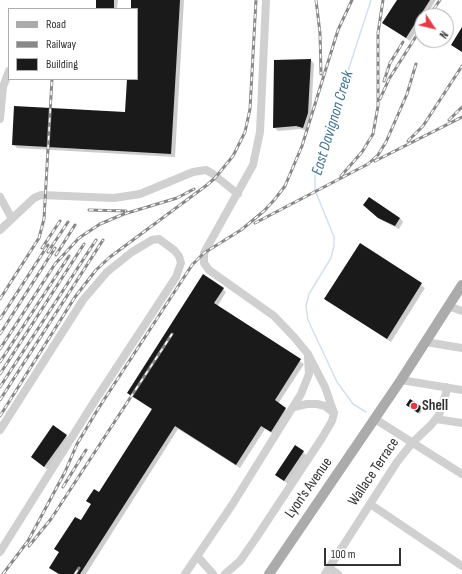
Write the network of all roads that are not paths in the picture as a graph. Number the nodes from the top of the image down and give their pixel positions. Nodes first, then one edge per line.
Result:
1 (266, 0) edge
2 (8, 74) edge
3 (0, 119) edge
4 (238, 194) junction
5 (0, 197) edge
6 (12, 219) junction
7 (0, 230) edge
8 (462, 285) edge
9 (448, 306) junction
10 (462, 311) edge
11 (426, 342) junction
12 (462, 348) edge
13 (308, 354) junction
14 (401, 380) junction
15 (446, 387) junction
16 (462, 390) edge
17 (294, 407) junction
18 (334, 413) junction
19 (375, 419) junction
20 (436, 419) junction
21 (462, 423) edge
22 (0, 430) edge
23 (412, 443) junction
24 (462, 474) edge
25 (370, 504) junction
26 (0, 552) edge
27 (198, 557) junction
28 (462, 566) edge
29 (327, 571) edge
30 (185, 574) edge
31 (213, 574) edge
32 (225, 574) edge
33 (269, 574) edge
34 (338, 574) edge

1 - 4 street
2 - 3 street
4 - 6 street
4 - 13 street
5 - 6 street
6 - 7 street
8 - 9 main road, Wallace Terrace
9 - 10 street
9 - 11 main road, Wallace Terrace
11 - 12 street
11 - 14 main road, Wallace Terrace
13 - 17 street
13 - 18 street
14 - 15 street
14 - 19 main road, Wallace Terrace
15 - 16 street
15 - 20 street, Wallace Terrace
17 - 18 street
17 - 27 street
18 - 32 street
19 - 23 street
19 - 33 main road, Lyon's Avenue
20 - 21 street
20 - 23 street, Wallace Terrace
22 - 26 street
23 - 24 street
23 - 25 street, Wallace Terrace
25 - 28 street
25 - 29 street, Wallace Terrace
27 - 30 street
27 - 31 street
29 - 34 street

